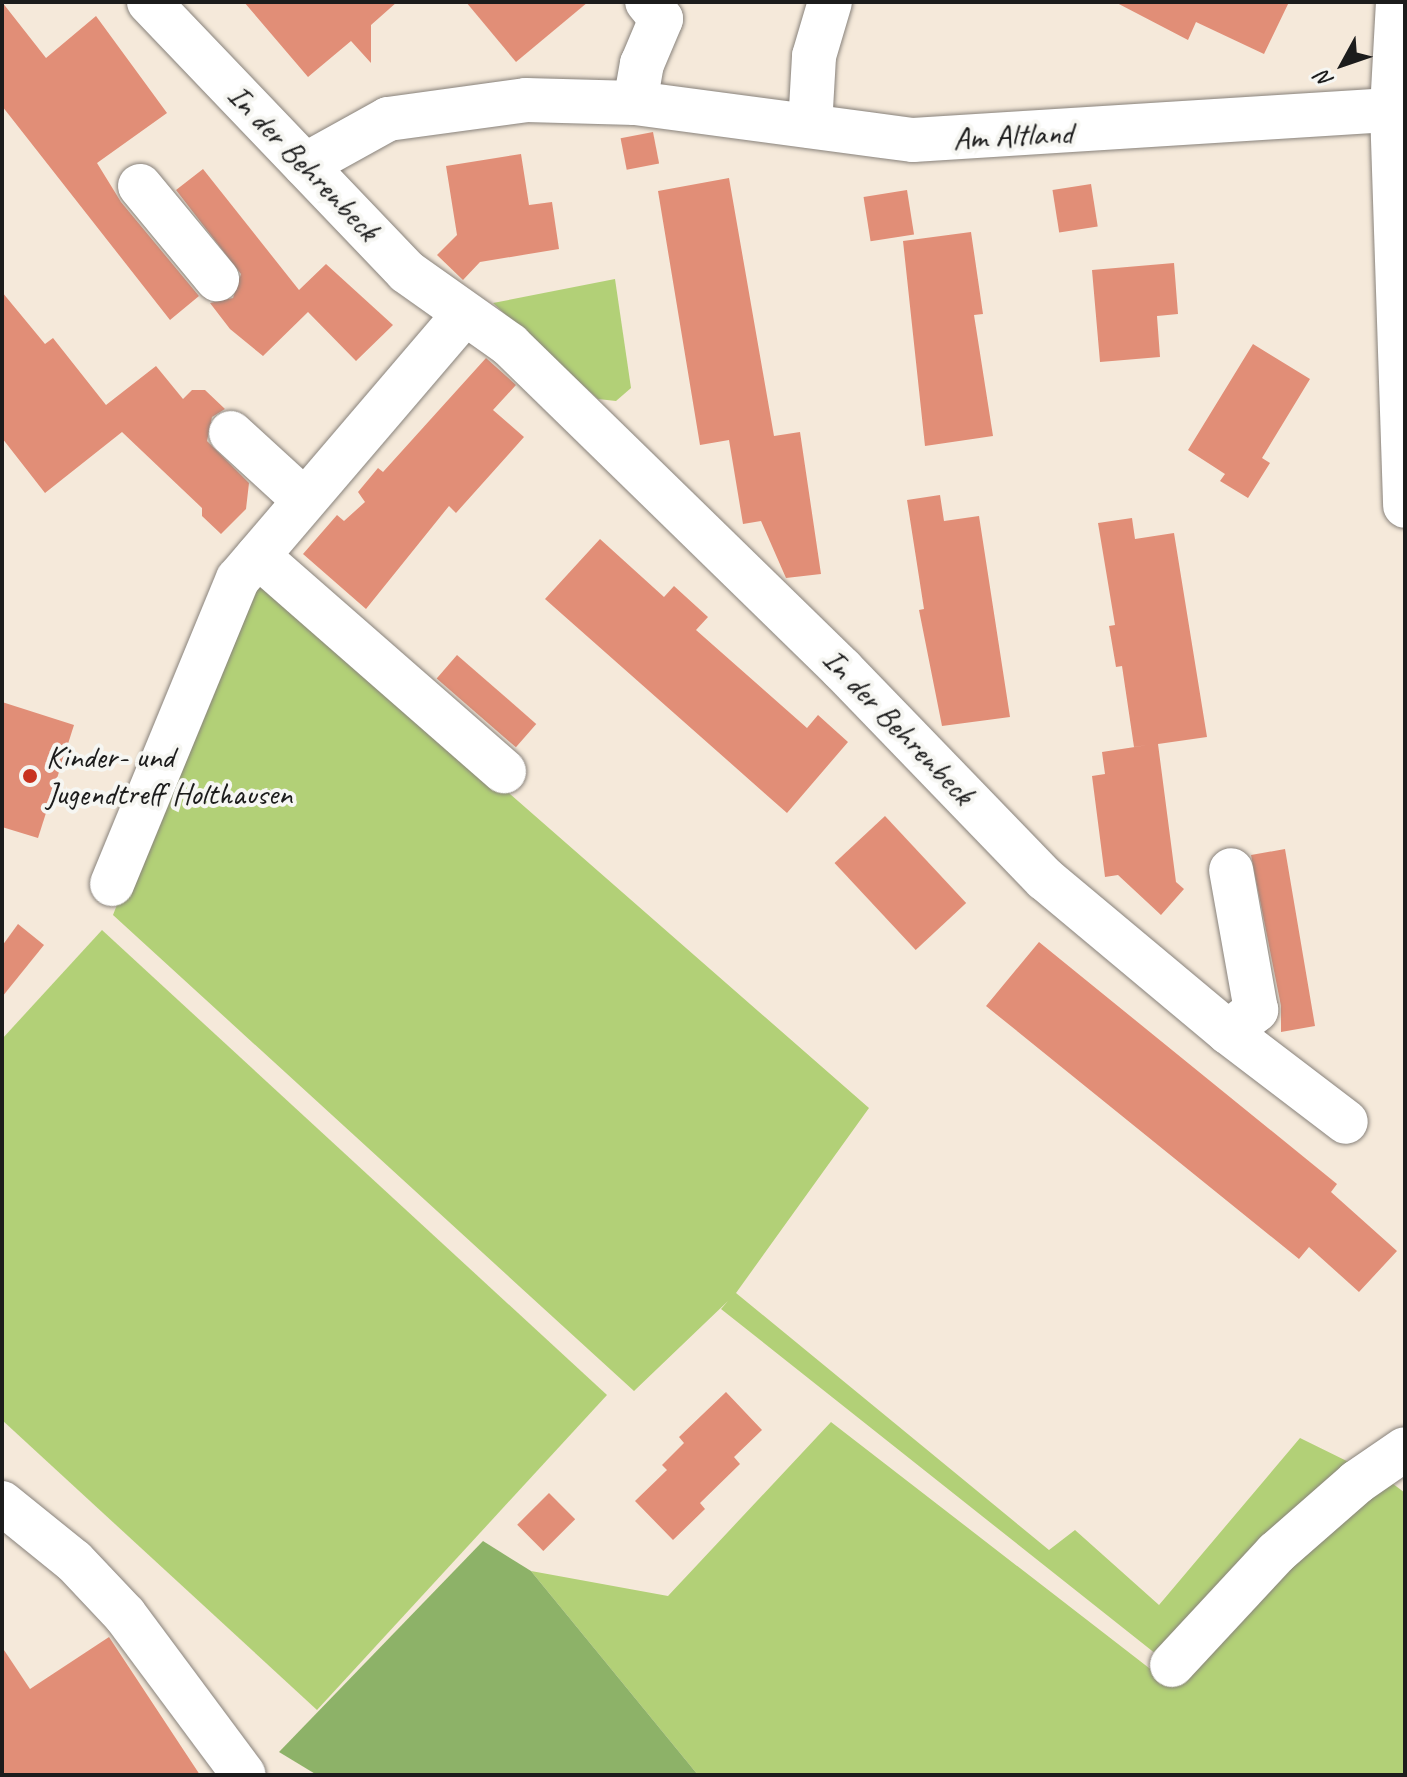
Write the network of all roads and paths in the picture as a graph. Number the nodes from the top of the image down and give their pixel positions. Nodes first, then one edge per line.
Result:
1 (149, 2) edge
2 (647, 2) edge
3 (830, 2) edge
4 (1398, 2) edge
5 (635, 103) junction
6 (1398, 110) edge
7 (810, 126) junction
8 (305, 165) junction
9 (140, 186) dead end
10 (217, 279) dead end
11 (463, 316) junction
12 (231, 433) dead end
13 (304, 500) junction
14 (1405, 506) edge
15 (258, 556) junction
16 (504, 771) dead end
17 (1231, 870) dead end
18 (112, 884) dead end
19 (1228, 1032) junction
20 (1346, 1122) dead end
21 (1405, 1449) edge
22 (2, 1503) edge
23 (1172, 1665) dead end
24 (244, 1775) edge

1 - 8 street, In der Behrenbeck
2 - 5 street
3 - 7 street
4 - 6 street
5 - 7 street, Am Altland
5 - 8 street, Am Altland
6 - 7 street, Am Altland
6 - 14 street
8 - 11 street, In der Behrenbeck
9 - 10 street
11 - 13 street
11 - 19 street, In der Behrenbeck
12 - 13 street
13 - 15 street
15 - 16 street
15 - 18 street
17 - 19 street
19 - 20 street, In der Behrenbeck
21 - 23 street
22 - 24 street

